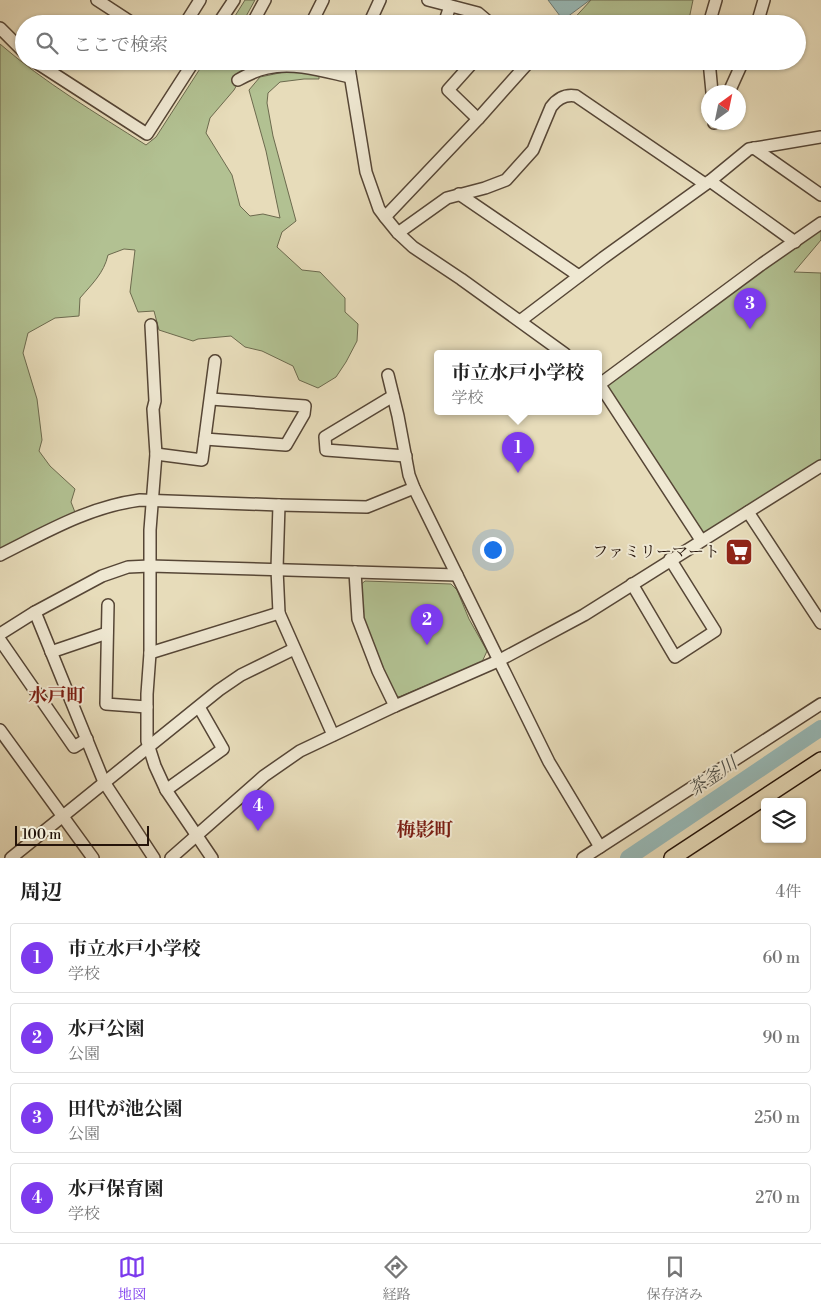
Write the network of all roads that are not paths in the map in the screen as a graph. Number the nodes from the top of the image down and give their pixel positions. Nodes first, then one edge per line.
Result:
1 (97, 0) edge
2 (234, 0) edge
3 (265, 0) edge
4 (323, 0) edge
5 (380, 0) edge
6 (428, 0) edge
7 (716, 0) edge
8 (764, 0) edge
9 (197, 1) edge
10 (455, 4) edge
11 (120, 15) edge
12 (190, 15) edge
13 (224, 15) edge
14 (257, 15) edge
15 (316, 15) edge
16 (373, 15) edge
17 (449, 15) edge
18 (481, 15) edge
19 (712, 15) edge
20 (759, 15) edge
21 (0, 28) edge
22 (15, 43) edge
23 (48, 70) edge
24 (188, 70) edge
25 (262, 70) edge
26 (317, 70) edge
27 (349, 70) edge
28 (466, 70) edge
29 (522, 70) edge
30 (710, 70) edge
31 (739, 70) edge
32 (350, 77) junction
33 (238, 80) dead end
34 (711, 85) edge
35 (732, 85) edge
36 (478, 119) junction
37 (821, 137) edge
38 (754, 148) junction
39 (707, 183) junction
40 (459, 194) junction
41 (821, 195) edge
42 (385, 217) junction
43 (821, 223) edge
44 (398, 233) junction
45 (795, 242) junction
46 (579, 276) junction
47 (520, 321) junction
48 (151, 325) dead end
49 (560, 350) edge
50 (215, 360) dead end
51 (388, 375) dead end
52 (602, 381) edge
53 (602, 388) edge
54 (393, 396) junction
55 (210, 399) junction
56 (205, 439) junction
57 (156, 454) junction
58 (406, 456) junction
59 (821, 466) edge
60 (414, 488) junction
61 (153, 501) junction
62 (278, 505) junction
63 (748, 512) junction
64 (701, 540) junction
65 (0, 554) edge
66 (670, 559) junction
67 (150, 566) junction
68 (278, 569) junction
69 (355, 572) junction
70 (457, 575) junction
71 (632, 584) junction
72 (108, 605) dead end
73 (35, 612) junction
74 (279, 613) junction
75 (821, 623) edge
76 (107, 633) junction
77 (0, 634) edge
78 (0, 640) edge
79 (294, 649) junction
80 (51, 652) junction
81 (150, 653) junction
82 (498, 660) junction
83 (821, 704) edge
84 (394, 706) junction
85 (146, 707) junction
86 (199, 708) junction
87 (0, 730) edge
88 (333, 735) junction
89 (87, 740) junction
90 (150, 746) junction
91 (821, 760) edge
92 (104, 782) junction
93 (166, 790) junction
94 (63, 816) junction
95 (197, 836) junction
96 (600, 847) junction
97 (11, 858) edge
98 (93, 858) edge
99 (154, 858) edge
100 (171, 858) edge
101 (212, 858) edge
102 (583, 858) edge
103 (672, 858) edge

1 - 11 street
2 - 13 street
3 - 14 street
4 - 15 street
5 - 16 street
6 - 10 street
7 - 19 street
8 - 20 street
9 - 12 street
10 - 17 street
10 - 18 street
21 - 22 street
23 - 24 street
25 - 33 street
26 - 32 street
27 - 32 street
28 - 36 street
29 - 36 street
30 - 34 street
31 - 35 street
32 - 42 street
36 - 42 street
37 - 38 street
38 - 39 street
38 - 41 street
39 - 40 street
39 - 45 street
39 - 46 street
40 - 44 street
40 - 46 street
42 - 44 street
43 - 45 street
44 - 47 street
45 - 52 street
46 - 47 street
47 - 49 street
48 - 57 street
50 - 55 street
51 - 54 street
53 - 64 street
54 - 58 street
54 - 58 street
55 - 56 street
55 - 56 street
56 - 57 street
57 - 61 street
58 - 60 street
59 - 63 street
60 - 62 street
60 - 70 street
61 - 62 street
61 - 65 street
61 - 67 street
62 - 68 street
63 - 64 street
63 - 75 street
64 - 66 street
66 - 71 street
66 - 71 street
67 - 68 street
67 - 73 street
67 - 81 street
68 - 69 street
68 - 74 street
69 - 70 street
69 - 84 street
70 - 82 street
71 - 82 street
72 - 76 street
73 - 77 street
73 - 80 street
74 - 79 street
74 - 81 street
76 - 80 street
76 - 85 street
78 - 89 street
79 - 86 street
79 - 88 street
80 - 89 street
81 - 85 street
82 - 84 street
82 - 96 street
83 - 96 street
84 - 88 street
85 - 90 street
86 - 90 street
86 - 93 street
87 - 94 street
88 - 95 street
89 - 92 street
90 - 92 street
90 - 93 street
91 - 103 main road
92 - 94 street
92 - 99 street
93 - 95 street
94 - 97 street
94 - 98 street
95 - 100 street
95 - 101 street
96 - 102 street

